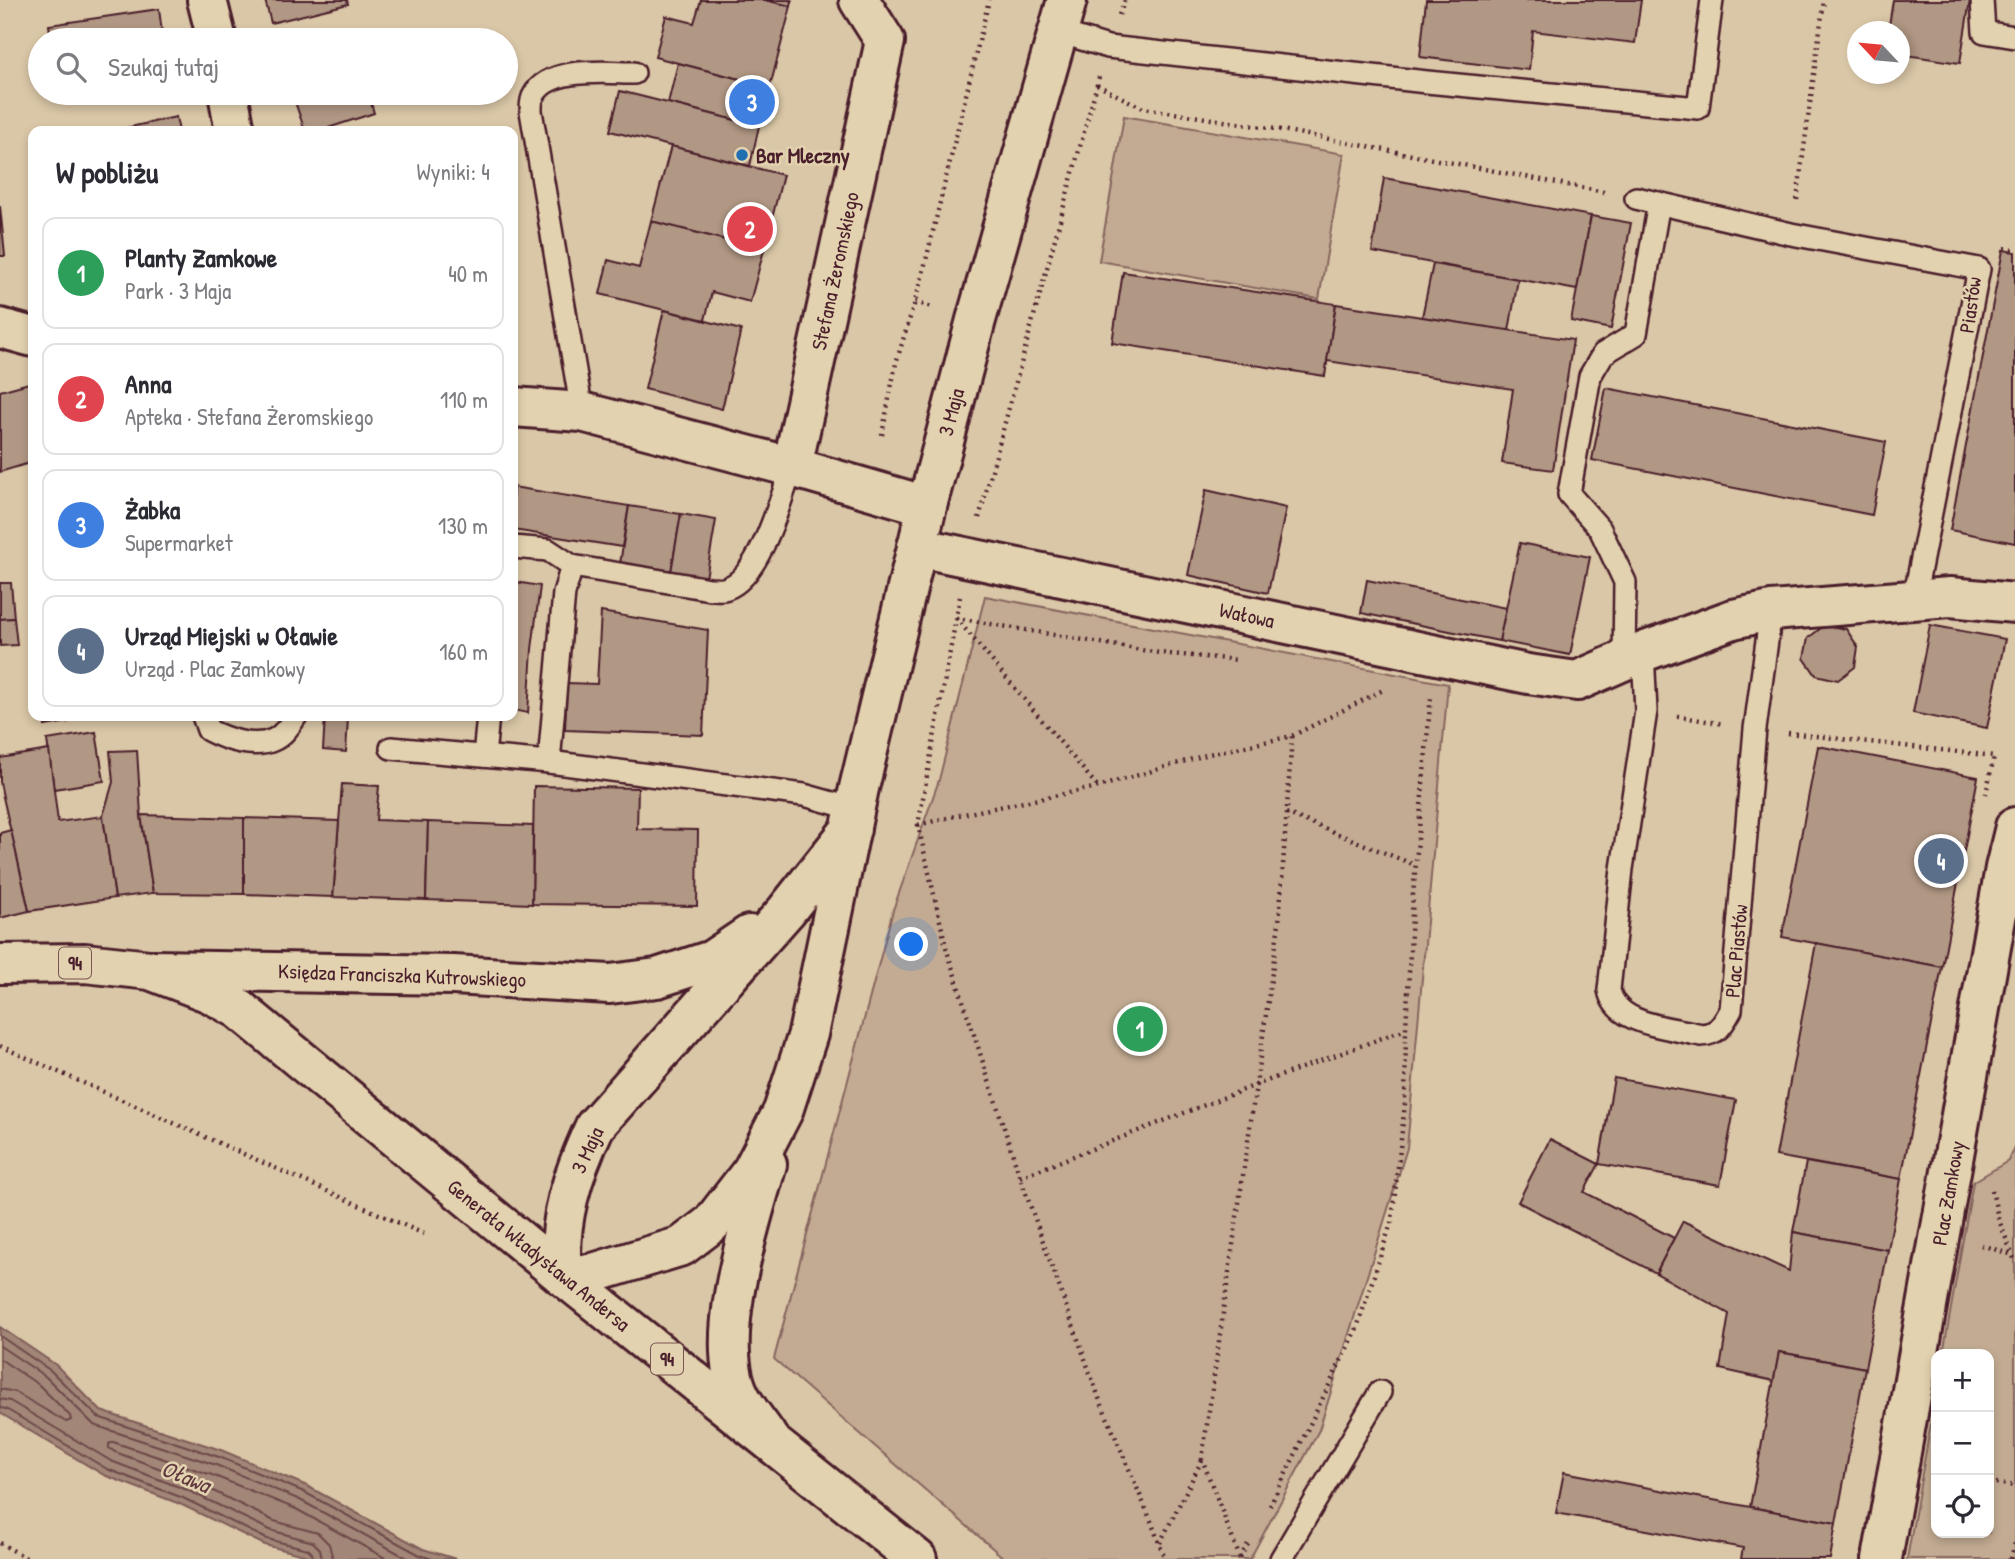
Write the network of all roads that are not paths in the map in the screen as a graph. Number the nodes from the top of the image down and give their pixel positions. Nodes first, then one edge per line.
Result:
1 (207, 0) edge
2 (859, 0) edge
3 (1712, 0) edge
4 (1982, 0) edge
5 (1063, 16) edge
6 (214, 28) edge
7 (2015, 37) edge
8 (634, 73) dead end
9 (230, 105) edge
10 (234, 126) edge
11 (1636, 198) road end
12 (1659, 203) junction
13 (0, 328) edge
14 (28, 336) edge
15 (518, 407) edge
16 (582, 412) junction
17 (792, 467) junction
18 (927, 506) junction
19 (917, 547) junction
20 (518, 548) edge
21 (572, 566) junction
22 (1914, 599) junction
23 (2015, 603) edge
24 (1771, 611) junction
25 (1634, 657) junction
26 (205, 721) edge
27 (293, 721) edge
28 (488, 721) edge
29 (391, 748) dead end
30 (484, 756) junction
31 (549, 762) junction
32 (852, 819) junction
33 (2015, 827) edge
34 (786, 911) junction
35 (0, 964) edge
36 (150, 970) junction
37 (780, 1118) junction
38 (562, 1275) junction
39 (1380, 1392) dead end
40 (771, 1442) junction
41 (917, 1559) edge
42 (1281, 1559) edge
43 (1882, 1559) edge

1 - 6 main road
2 - 17 main road, Stefana Żeromskiego
3 - 5 lane
4 - 7 lane
5 - 18 main road, 3 Maja
8 - 16 lane
9 - 10 main road
11 - 12 lane, Piastów
12 - 22 lane, Piastów
12 - 25 lane
13 - 14 main road
15 - 16 main road
16 - 17 main road
17 - 18 main road
17 - 21 lane
18 - 19 main road, 3 Maja
19 - 25 main road, Wałowa
19 - 32 main road, 3 Maja
20 - 21 lane
21 - 31 lane
22 - 23 main road
22 - 24 main road
24 - 25 main road
24 - 25 lane, Plac Piastów
26 - 27 lane
28 - 30 lane
29 - 30 lane
30 - 31 lane
31 - 32 lane
32 - 34 main road, 3 Maja
32 - 37 main road, 3 Maja
33 - 43 main road, Plac Zamkowy
34 - 36 main road, Księdza Franciszka Kutrowskiego
34 - 38 main road, 3 Maja
35 - 36 main road, Księdza Franciszka Kutrowskiego / 94
36 - 38 main road, Generała Władysława Andersa / 94
37 - 38 main road, 3 Maja
37 - 40 main road, 3 Maja
38 - 40 main road, Generała Władysława Andersa / 94
39 - 42 lane
40 - 41 main road, Generała Władysława Andersa / 94

